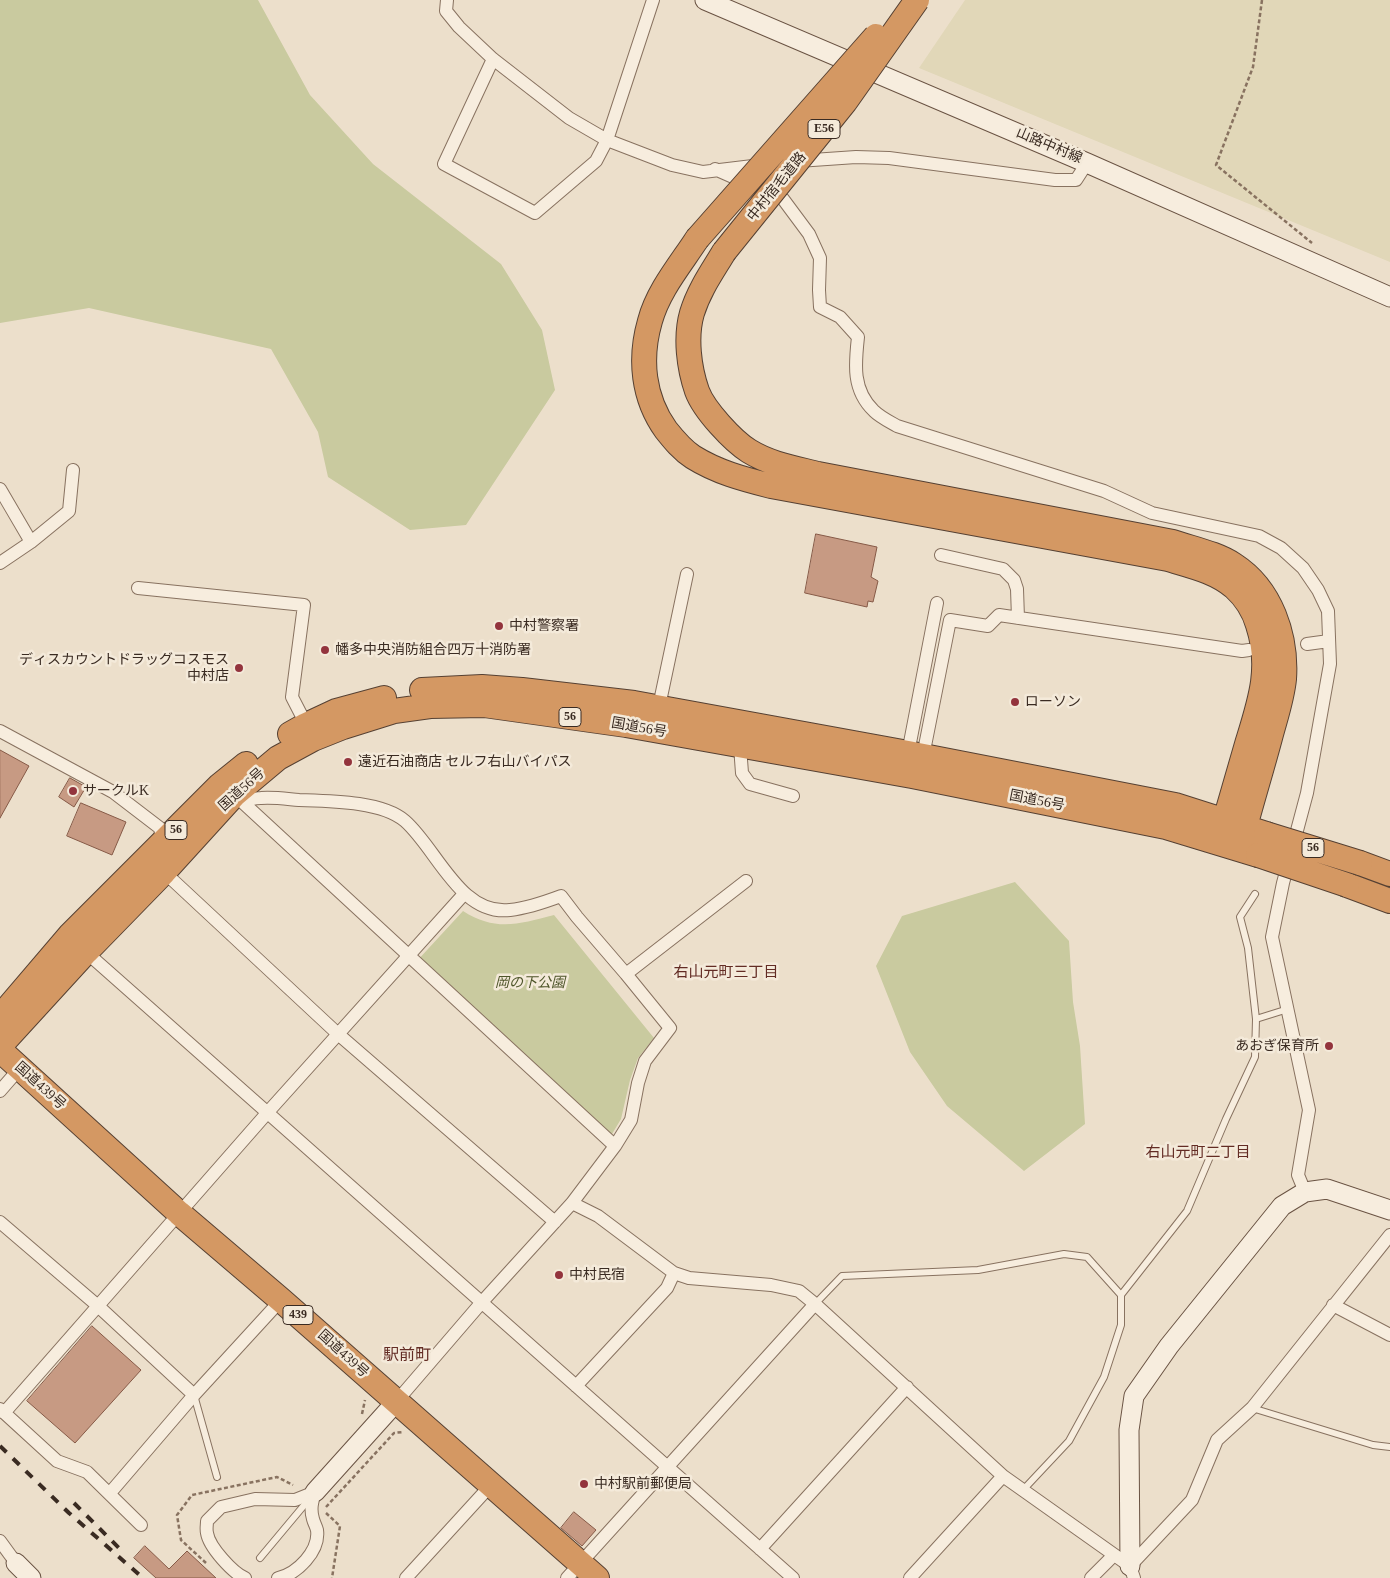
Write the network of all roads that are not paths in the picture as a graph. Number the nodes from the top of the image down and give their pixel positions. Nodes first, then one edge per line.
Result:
1 (447, 0) edge
2 (654, 0) edge
3 (705, 0) edge
4 (906, 0) edge
5 (917, 0) edge
6 (493, 59) junction
7 (607, 140) junction
8 (1087, 163) junction
9 (715, 169) junction
10 (1390, 297) edge
11 (73, 470) dead end
12 (0, 489) edge
13 (31, 542) junction
14 (940, 555) dead end
15 (0, 563) edge
16 (687, 574) dead end
17 (138, 588) dead end
18 (937, 603) dead end
19 (1018, 618) junction
20 (1329, 640) junction
21 (1307, 644) dead end
22 (1249, 650) dead end
23 (657, 719) junction
24 (0, 731) edge
25 (310, 732) junction
26 (740, 746) junction
27 (916, 754) junction
28 (912, 776) junction
29 (794, 796) dead end
30 (239, 798) junction
31 (1248, 834) junction
32 (163, 844) junction
33 (1228, 846) junction
34 (164, 872) junction
35 (1390, 874) edge
36 (746, 881) dead end
37 (464, 894) junction
38 (1255, 894) dead end
39 (1390, 901) edge
40 (86, 952) junction
41 (409, 955) junction
42 (626, 974) junction
43 (1288, 1009) junction
44 (0, 1017) edge
45 (1256, 1019) junction
46 (338, 1034) junction
47 (0, 1046) edge
48 (0, 1050) edge
49 (20, 1068) junction
50 (0, 1091) edge
51 (268, 1112) junction
52 (615, 1146) junction
53 (1305, 1192) junction
54 (572, 1203) junction
55 (1390, 1210) edge
56 (180, 1213) junction
57 (0, 1222) edge
58 (555, 1222) junction
59 (1390, 1235) edge
60 (674, 1273) junction
61 (1121, 1295) junction
62 (281, 1300) junction
63 (482, 1302) junction
64 (815, 1304) junction
65 (1333, 1304) junction
66 (98, 1306) junction
67 (1390, 1334) edge
68 (576, 1386) junction
69 (907, 1387) junction
70 (194, 1395) junction
71 (396, 1402) junction
72 (1252, 1408) junction
73 (2, 1411) edge
74 (1390, 1447) edge
75 (668, 1467) junction
76 (1003, 1476) junction
77 (217, 1477) dead end
78 (491, 1485) junction
79 (307, 1490) junction
80 (1023, 1490) junction
81 (110, 1493) junction
82 (141, 1525) dead end
83 (0, 1541) edge
84 (760, 1549) junction
85 (0, 1551) edge
86 (1114, 1555) junction
87 (260, 1558) dead end
88 (16, 1563) junction
89 (1132, 1572) edge
90 (581, 1573) edge
91 (31, 1578) edge
92 (245, 1578) edge
93 (278, 1578) edge
94 (406, 1578) edge
95 (794, 1578) edge
96 (910, 1578) edge
97 (1092, 1578) edge

1 - 6 street
2 - 7 street
3 - 8 main road, 山路中村線
4 - 31 highway, 中村宿毛道路 / E56, bridge
5 - 31 highway, 中村宿毛道路 / E56, bridge
6 - 7 street
6 - 7 street
7 - 9 street
8 - 9 street
8 - 10 main road, 山路中村線
9 - 20 street
11 - 13 street
12 - 13 street
13 - 15 street
14 - 19 street
16 - 23 street
17 - 25 street
18 - 27 street
19 - 22 street
19 - 27 street
20 - 21 street
20 - 43 street
23 - 25 highway, 国道56号 / 56
23 - 26 highway, 国道56号 / 56
23 - 27 highway, 国道56号 / 56
24 - 32 street
25 - 30 highway, 国道56号 / 56
25 - 32 highway, 国道56号 / 56
26 - 28 highway, 国道56号 / 56
26 - 29 street
27 - 28 street
27 - 31 highway, 国道56号 / 56
28 - 33 highway, 国道56号 / 56
30 - 34 highway, 国道56号 / 56
30 - 37 street
30 - 41 street
31 - 33 highway, 国道56号 / 56
31 - 33 highway
31 - 35 highway, 国道56号 / 56, bridge
31 - 39 highway, 国道56号 / 56, bridge
32 - 34 street
32 - 44 highway, 国道56号 / 56
34 - 40 highway, 国道56号 / 56
34 - 46 street
36 - 42 street
37 - 41 street
37 - 42 street
38 - 45 lane
40 - 47 highway, 国道56号 / 56
40 - 51 street
41 - 46 street
41 - 52 street
42 - 52 street
43 - 45 lane
43 - 53 street
45 - 61 lane
46 - 51 street
46 - 58 street
48 - 49 highway, 国道439号 / 439
49 - 50 street
49 - 56 highway, 国道439号 / 439
51 - 56 street
51 - 63 street
52 - 54 street
53 - 55 main road
53 - 89 main road
54 - 58 street
54 - 60 street
56 - 62 highway, 国道439号 / 439
56 - 66 street
57 - 66 street
58 - 63 street
59 - 65 street
60 - 64 street
60 - 68 street
61 - 64 lane
61 - 80 lane
62 - 70 street
62 - 71 highway, 国道439号 / 439
63 - 68 street
63 - 71 street
64 - 69 street
64 - 75 street
65 - 67 street
65 - 72 street
66 - 70 street
66 - 73 street
68 - 75 street
69 - 76 street
69 - 84 street
70 - 77 lane
70 - 81 street
71 - 78 highway, 国道439号 / 439
71 - 79 main road
72 - 74 lane
72 - 89 street
73 - 81 street
75 - 84 street
75 - 90 street
76 - 80 street
76 - 96 street
78 - 90 highway, 国道439号 / 439
78 - 94 street
79 - 87 lane
79 - 92 street
79 - 93 street
80 - 86 street
81 - 82 street
83 - 88 street
84 - 95 street
85 - 88 street
86 - 89 street
86 - 97 street
88 - 91 main road

